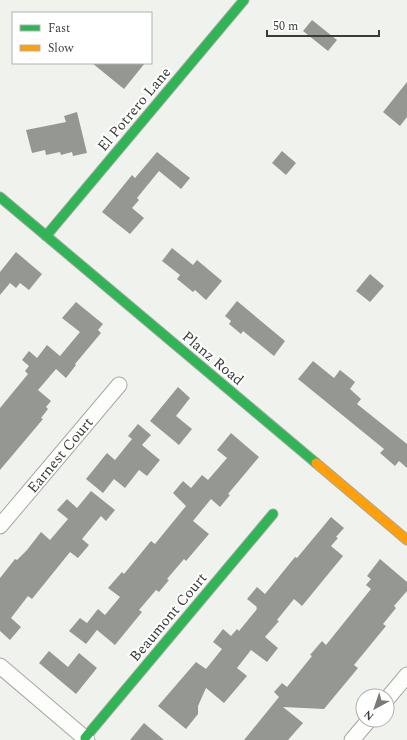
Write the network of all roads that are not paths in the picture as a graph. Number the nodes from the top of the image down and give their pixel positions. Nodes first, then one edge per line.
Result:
1 (244, 0) edge
2 (3, 205) edge
3 (46, 236) junction
4 (119, 384) dead end
5 (273, 514) dead end
6 (0, 526) edge
7 (407, 540) edge
8 (0, 666) edge
9 (407, 675) edge
10 (395, 689) edge
11 (362, 728) edge
12 (86, 739) edge
13 (352, 740) edge

1 - 3 street, El Potrero Lane
2 - 3 street, Planz Road
3 - 7 street, Planz Road
4 - 6 street, Earnest Court
5 - 12 street, Beaumont Court
8 - 12 street
9 - 10 street
11 - 13 street

